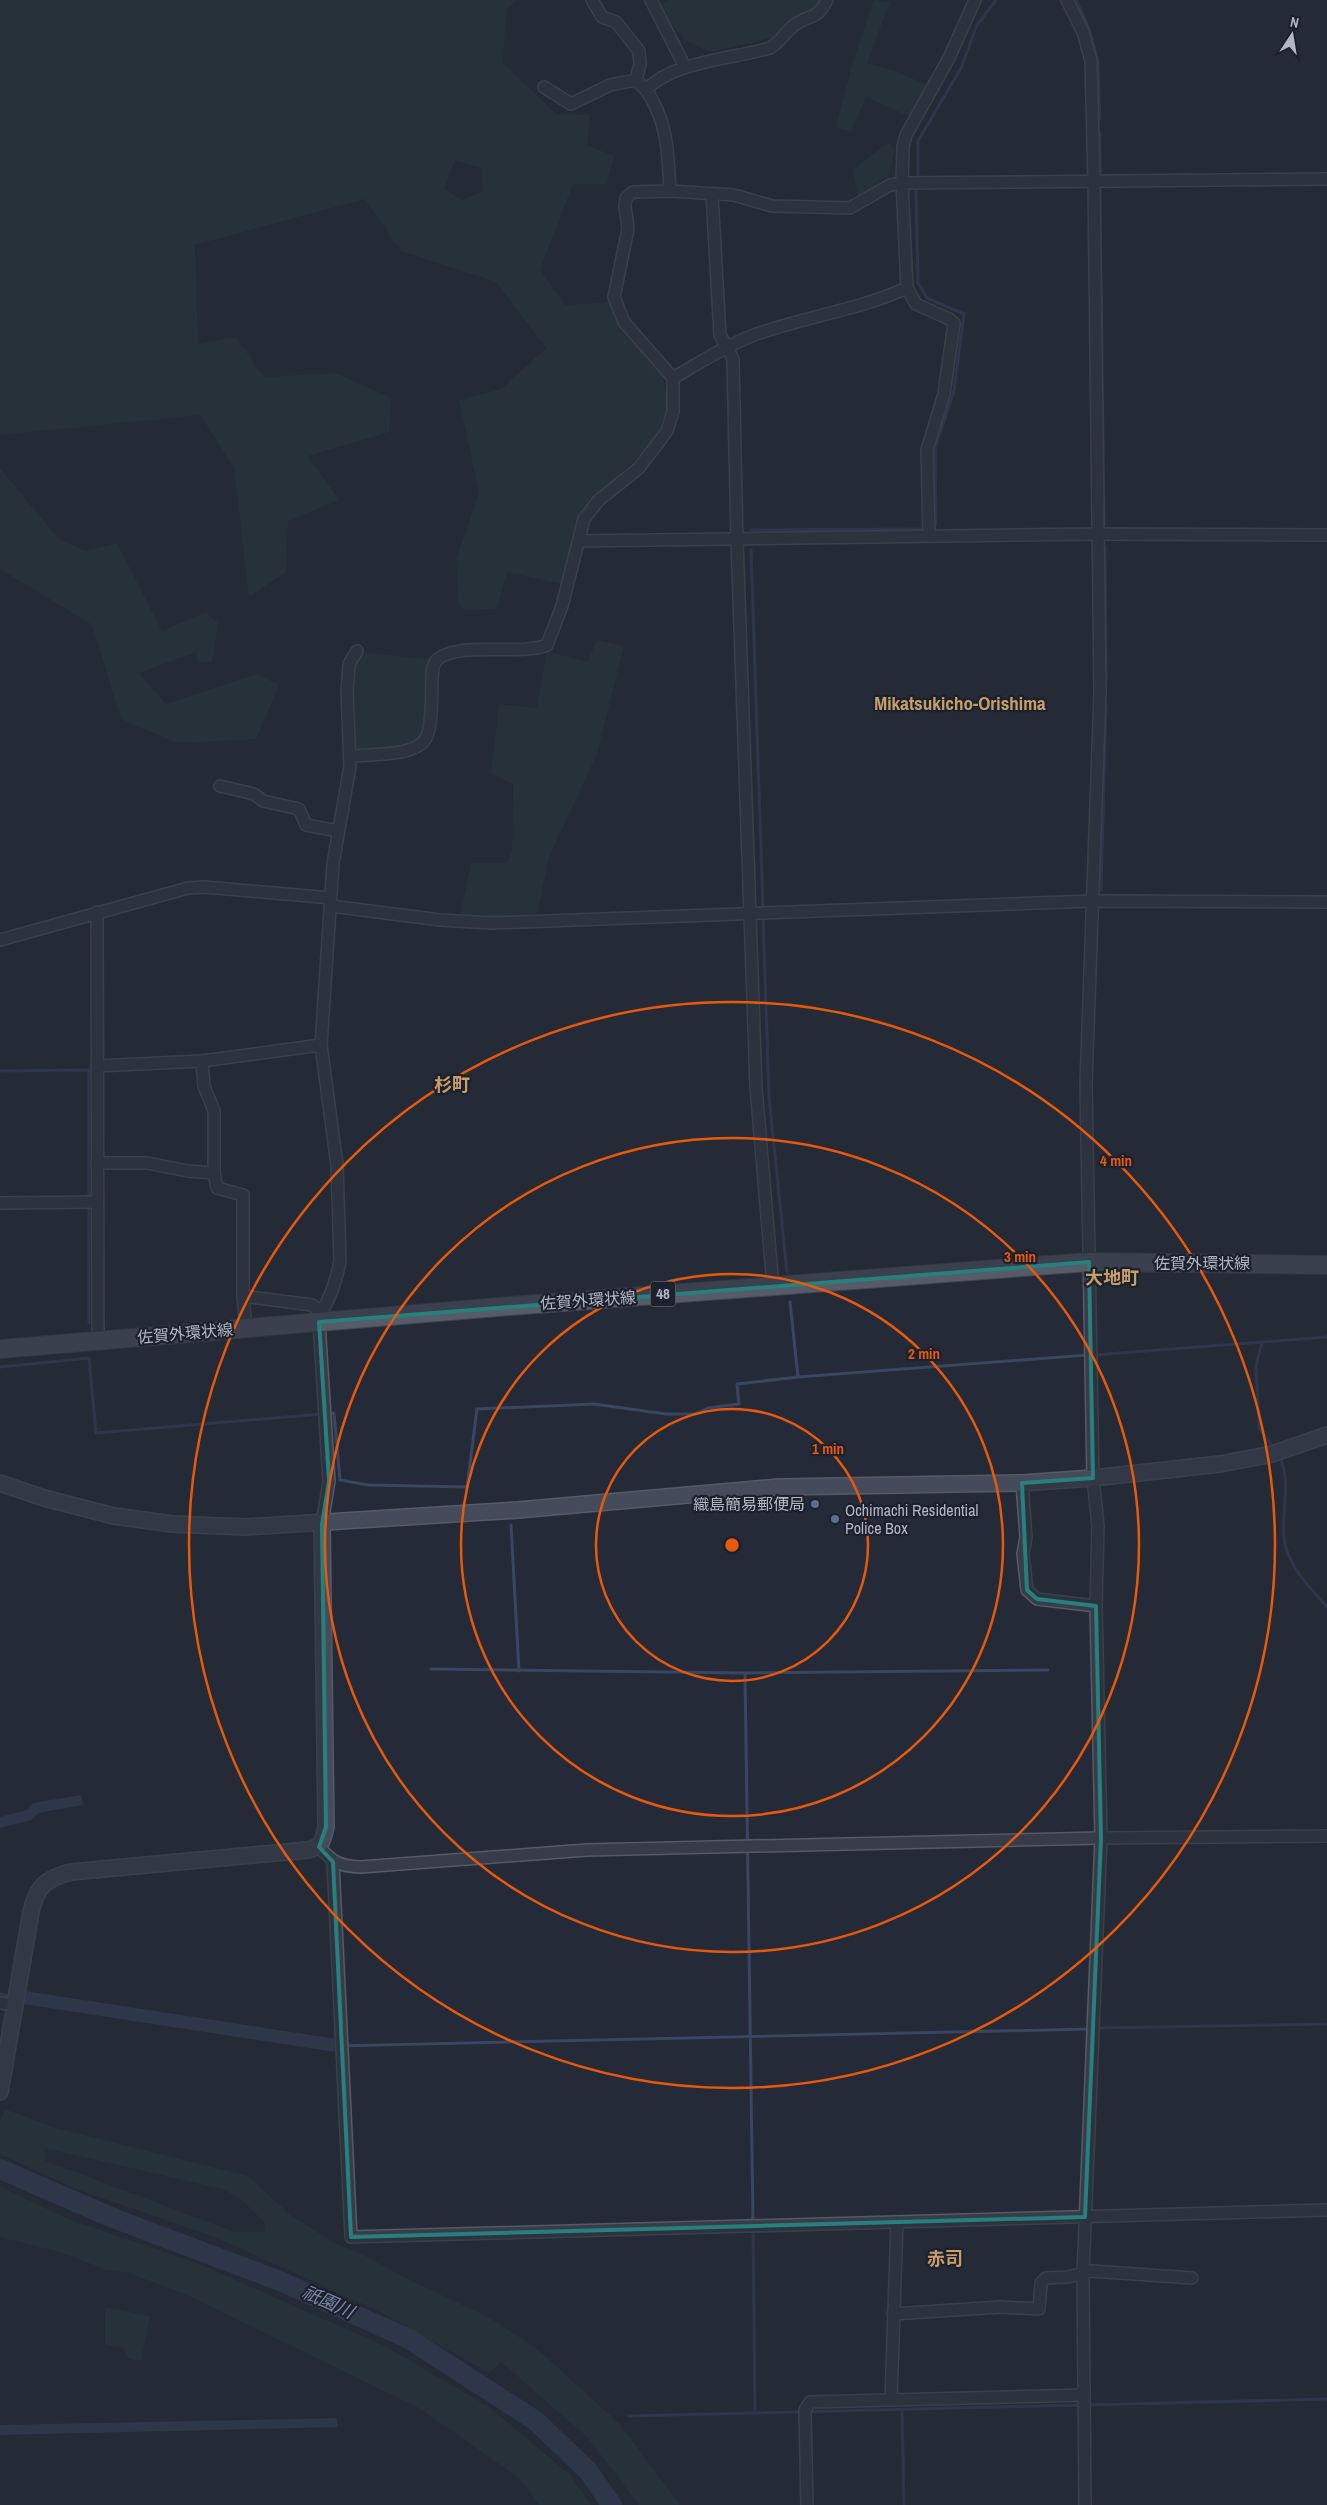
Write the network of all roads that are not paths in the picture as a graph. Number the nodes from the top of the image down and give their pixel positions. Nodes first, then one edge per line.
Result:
1 (592, 0) edge
2 (651, 0) edge
3 (827, 0) edge
4 (975, 0) edge
5 (1068, 0) edge
6 (685, 67) junction
7 (636, 80) junction
8 (544, 87) dead end
9 (646, 90) junction
10 (1327, 178) edge
11 (1094, 181) junction
12 (902, 183) junction
13 (670, 191) junction
14 (712, 194) junction
15 (907, 288) junction
16 (728, 347) junction
17 (673, 378) junction
18 (1097, 534) junction
19 (929, 536) junction
20 (1327, 536) edge
21 (737, 540) junction
22 (579, 542) junction
23 (357, 650) dead end
24 (351, 756) junction
25 (220, 786) dead end
26 (338, 831) junction
27 (1092, 901) junction
28 (331, 902) junction
29 (1327, 902) edge
30 (97, 912) junction
31 (751, 914) junction
32 (0, 940) edge
33 (321, 1045) junction
34 (202, 1061) junction
35 (97, 1066) junction
36 (97, 1163) junction
37 (214, 1173) junction
38 (97, 1202) junction
39 (0, 1203) edge
40 (1089, 1262) junction
41 (1327, 1264) edge
42 (774, 1286) junction
43 (243, 1296) junction
44 (320, 1317) junction
45 (246, 1328) junction
46 (98, 1340) junction
47 (0, 1348) edge
48 (1327, 1436) edge
49 (1093, 1478) junction
50 (0, 1483) edge
51 (1022, 1483) junction
52 (322, 1524) junction
53 (1096, 1606) junction
54 (1327, 1836) edge
55 (1101, 1838) junction
56 (319, 1847) junction
57 (333, 1862) junction
58 (0, 2002) edge
59 (15, 2005) junction
60 (0, 2092) edge
61 (1327, 2210) edge
62 (1085, 2217) junction
63 (896, 2222) junction
64 (1083, 2274) junction
65 (1192, 2278) dead end
66 (893, 2314) junction
67 (891, 2400) junction
68 (1084, 2402) junction
69 (807, 2505) edge
70 (1085, 2505) edge

1 - 7 street
2 - 6 street
3 - 6 street
4 - 12 street
5 - 11 street
6 - 9 street
7 - 8 street
7 - 9 street
9 - 13 street
10 - 11 street
11 - 12 street
11 - 18 street
12 - 14 street
12 - 15 street
13 - 14 street
13 - 17 street
14 - 16 street
15 - 16 street
15 - 19 street
16 - 17 street
16 - 21 street
17 - 22 street
18 - 19 street
18 - 20 street
18 - 27 street
19 - 21 street
21 - 22 street
21 - 31 street
22 - 24 street
23 - 24 street
24 - 26 street
25 - 26 street
26 - 28 street
27 - 29 street
27 - 31 street
27 - 40 street
28 - 30 street
28 - 31 street
28 - 33 street
30 - 32 street
30 - 35 street
31 - 42 street
33 - 34 street
33 - 44 street
34 - 35 street
34 - 37 street
35 - 36 street
36 - 37 street
36 - 38 street
37 - 43 street
38 - 39 street
38 - 46 street
40 - 41 main road, 佐賀外環状線 / 48
40 - 42 main road, 佐賀外環状線 / 48
40 - 49 street
42 - 44 main road, 佐賀外環状線 / 48
43 - 44 street
43 - 45 street
44 - 45 main road, 佐賀外環状線 / 48
44 - 52 street
45 - 46 main road, 佐賀外環状線 / 48
46 - 47 main road, 佐賀外環状線 / 48
48 - 49 street
49 - 51 street
49 - 53 street
50 - 52 street
51 - 52 street
51 - 53 street
52 - 56 street
53 - 55 street
54 - 55 street
55 - 57 street
55 - 62 street
56 - 57 street
56 - 59 street
57 - 63 street
58 - 59 street
59 - 60 street
61 - 62 street
62 - 63 street
62 - 64 street
63 - 66 street
64 - 65 street
64 - 66 street
64 - 68 street
66 - 67 street
67 - 68 street
67 - 69 street
68 - 70 street

